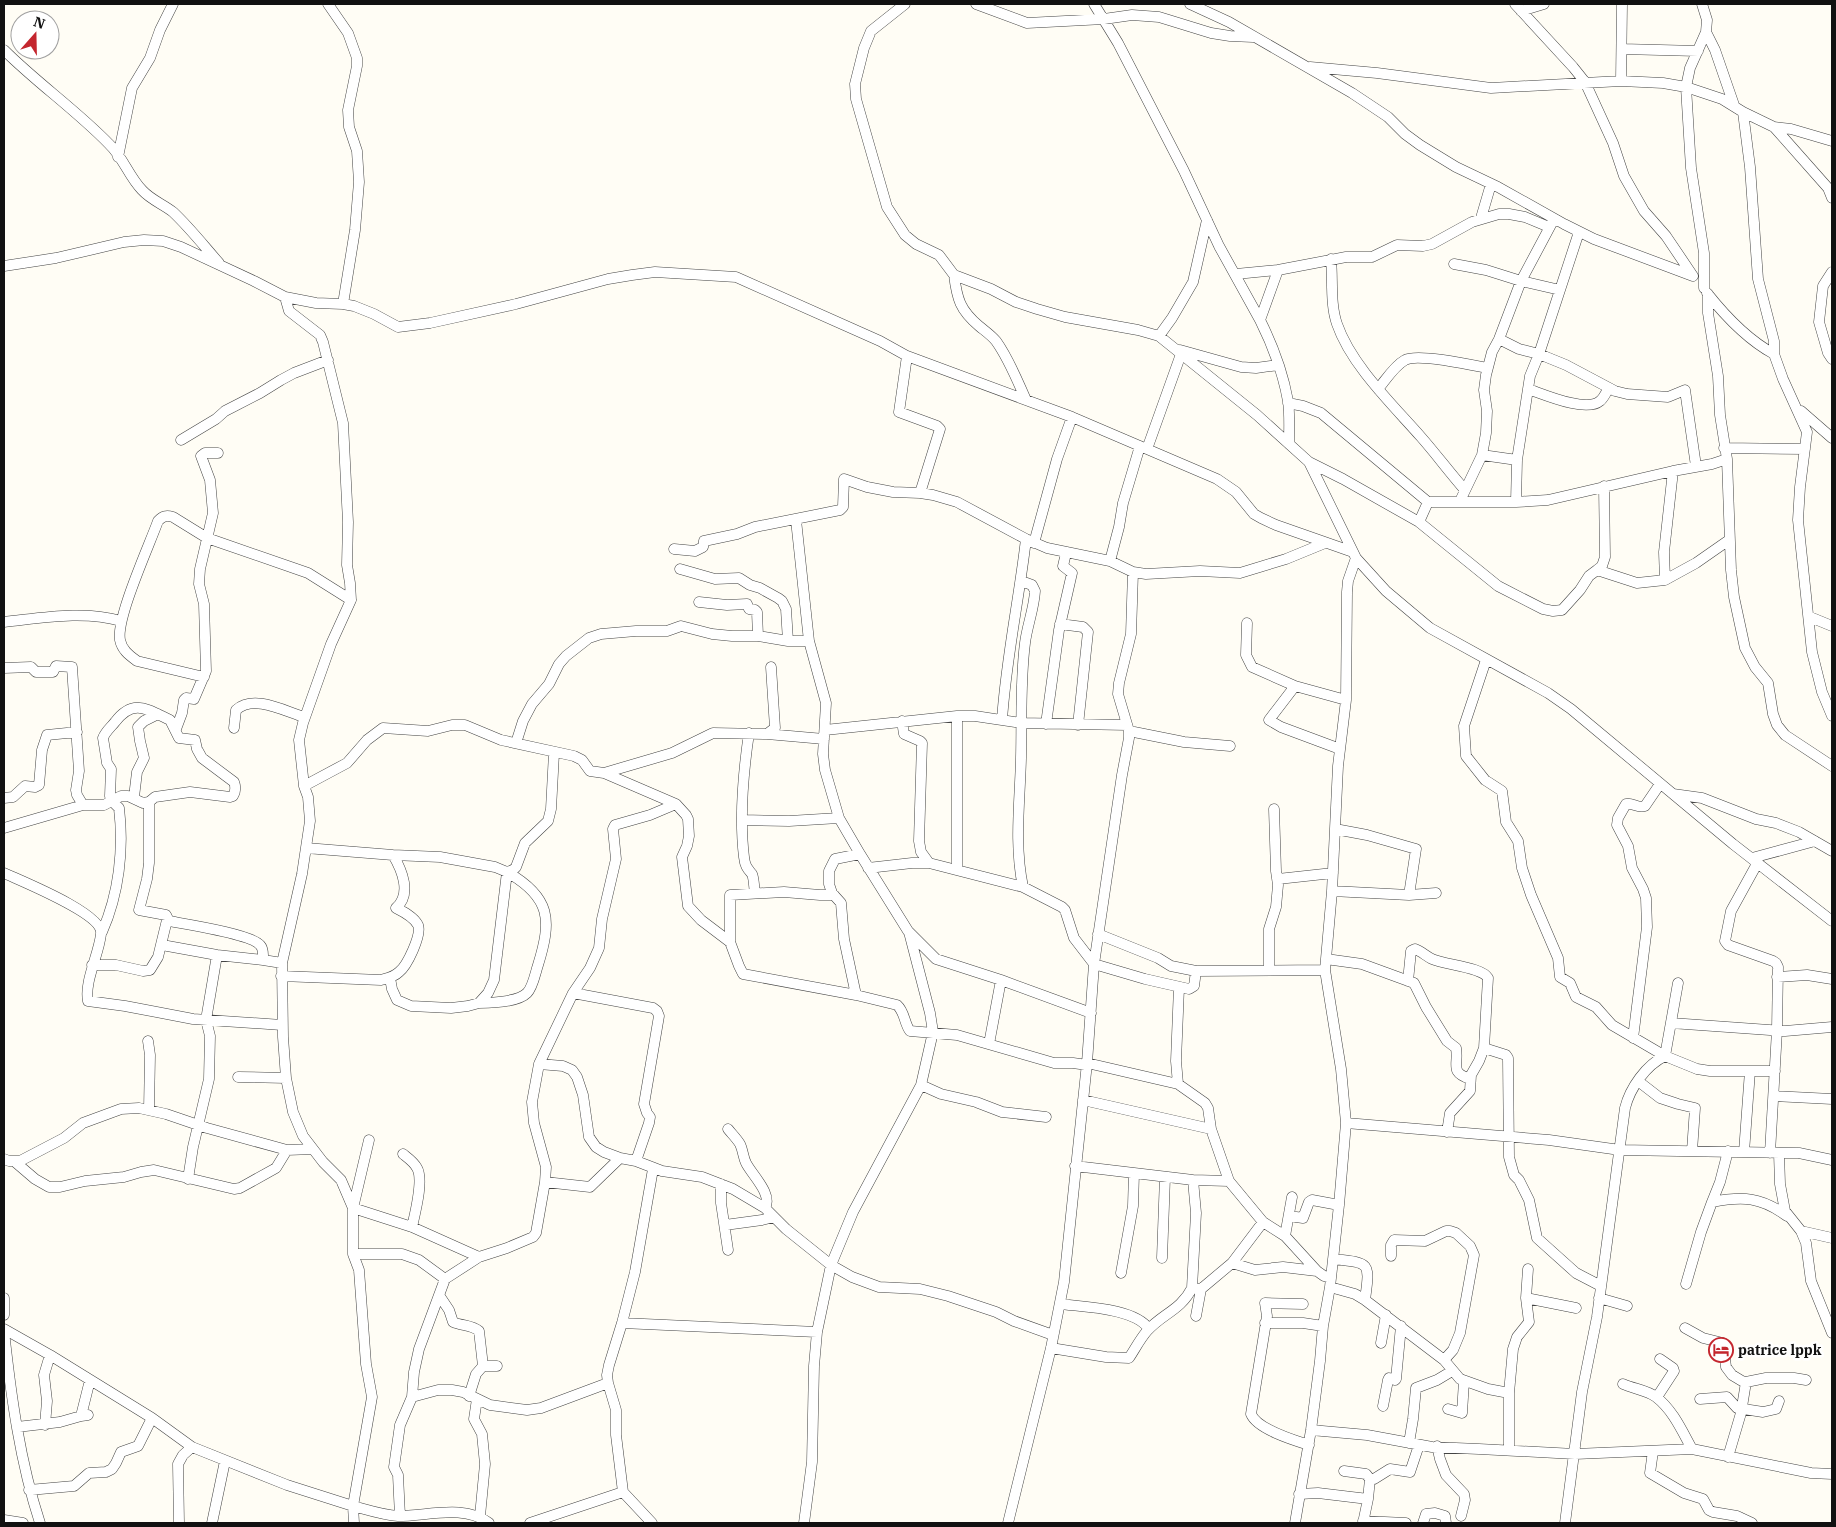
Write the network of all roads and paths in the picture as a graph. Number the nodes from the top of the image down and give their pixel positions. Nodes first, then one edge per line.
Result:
1 (173, 4) edge
2 (328, 4) edge
3 (905, 4) edge
4 (976, 4) edge
5 (1094, 4) edge
6 (1190, 4) edge
7 (1544, 4) edge
8 (1622, 4) edge
9 (1702, 4) edge
10 (1518, 7) edge
11 (1104, 19) junction
12 (1706, 32) junction
13 (1255, 37) junction
14 (1622, 49) junction
15 (4, 50) edge
16 (1698, 52) junction
17 (1306, 66) junction
18 (1621, 81) junction
19 (1585, 82) junction
20 (1686, 87) junction
21 (1734, 105) junction
22 (1743, 112) junction
23 (1774, 127) junction
24 (1832, 141) edge
25 (118, 157) junction
26 (1491, 184) junction
27 (1832, 198) edge
28 (1481, 218) junction
29 (1207, 220) junction
30 (1552, 222) junction
31 (1579, 232) junction
32 (1331, 259) junction
33 (1454, 264) dead end
34 (4, 266) edge
35 (223, 267) junction
36 (1278, 270) junction
37 (1832, 272) edge
38 (1236, 274) junction
39 (954, 275) junction
40 (1693, 276) junction
41 (1521, 281) junction
42 (1560, 290) junction
43 (1706, 291) junction
44 (284, 297) junction
45 (343, 304) junction
46 (1260, 320) junction
47 (1159, 336) junction
48 (1499, 339) junction
49 (1178, 351) junction
50 (1539, 354) junction
51 (1774, 354) junction
52 (907, 356) junction
53 (328, 360) junction
54 (1832, 360) edge
55 (1278, 364) junction
56 (1488, 368) junction
57 (1609, 388) junction
58 (1378, 389) junction
59 (1528, 389) junction
60 (1026, 400) junction
61 (1288, 403) junction
62 (1798, 409) junction
63 (1072, 417) junction
64 (1832, 438) edge
65 (180, 440) dead end
66 (1289, 444) junction
67 (1144, 448) junction
68 (1724, 448) junction
69 (1805, 449) junction
70 (218, 453) dead end
71 (1482, 455) junction
72 (1727, 459) junction
73 (1517, 460) junction
74 (1308, 462) junction
75 (1696, 466) junction
76 (1673, 471) junction
77 (1604, 486) junction
78 (1465, 490) junction
79 (920, 492) junction
80 (1460, 501) junction
81 (1428, 502) junction
82 (1516, 502) junction
83 (796, 520) junction
84 (1419, 522) junction
85 (208, 538) junction
86 (1729, 540) junction
87 (1030, 541) junction
88 (1325, 543) junction
89 (674, 549) dead end
90 (1066, 553) junction
91 (1355, 555) junction
92 (1110, 561) junction
93 (680, 569) dead end
94 (1596, 570) junction
95 (1133, 572) junction
96 (1666, 580) junction
97 (1021, 581) junction
98 (351, 600) junction
99 (699, 602) dead end
100 (1810, 617) junction
101 (121, 621) junction
102 (4, 622) edge
103 (1247, 623) dead end
104 (1060, 624) junction
105 (1832, 626) edge
106 (758, 636) junction
107 (788, 641) junction
108 (810, 641) junction
109 (1486, 660) junction
110 (770, 667) dead end
111 (4, 668) edge
112 (204, 677) junction
113 (1294, 686) junction
114 (1346, 700) junction
115 (158, 714) junction
116 (957, 716) junction
117 (1832, 716) edge
118 (304, 718) junction
119 (1002, 720) junction
120 (902, 721) junction
121 (1021, 723) junction
122 (1046, 724) junction
123 (1078, 725) junction
124 (234, 728) dead end
125 (1128, 728) junction
126 (176, 729) junction
127 (77, 732) junction
128 (749, 733) junction
129 (767, 734) junction
130 (824, 734) junction
131 (516, 743) junction
132 (1230, 746) dead end
133 (1340, 749) junction
134 (554, 753) junction
135 (1832, 766) edge
136 (604, 773) junction
137 (1660, 784) junction
138 (304, 786) junction
139 (1673, 794) junction
140 (134, 797) junction
141 (4, 798) edge
142 (111, 800) junction
143 (149, 802) junction
144 (676, 804) junction
145 (83, 805) junction
146 (1274, 809) dead end
147 (839, 818) junction
148 (742, 820) junction
149 (4, 828) edge
150 (1335, 829) junction
151 (1816, 841) junction
152 (306, 848) junction
153 (1832, 851) edge
154 (860, 854) junction
155 (392, 856) junction
156 (1755, 860) junction
157 (929, 863) junction
158 (868, 868) junction
159 (957, 870) junction
160 (508, 872) junction
161 (1332, 873) junction
162 (4, 874) edge
163 (1278, 879) junction
164 (1023, 887) junction
165 (1332, 892) junction
166 (755, 893) junction
167 (1436, 893) dead end
168 (834, 894) junction
169 (1409, 895) junction
170 (167, 920) junction
171 (1832, 921) edge
172 (908, 931) junction
173 (102, 932) junction
174 (1098, 934) junction
175 (730, 942) junction
176 (162, 945) junction
177 (217, 955) junction
178 (1326, 959) junction
179 (263, 960) junction
180 (282, 963) junction
181 (1094, 964) junction
182 (92, 965) junction
183 (1269, 970) junction
184 (1325, 970) junction
185 (1196, 971) junction
186 (281, 976) junction
187 (1777, 977) junction
188 (390, 978) junction
189 (1832, 979) edge
190 (1001, 980) junction
191 (1408, 981) junction
192 (1678, 983) dead end
193 (1179, 987) junction
194 (573, 993) junction
195 (856, 994) junction
196 (479, 1003) junction
197 (1090, 1013) junction
198 (206, 1020) junction
199 (1671, 1022) junction
200 (282, 1025) junction
201 (1832, 1027) edge
202 (1777, 1030) junction
203 (933, 1032) junction
204 (1633, 1038) junction
205 (148, 1041) dead end
206 (990, 1044) junction
207 (1484, 1048) junction
208 (1665, 1056) junction
209 (539, 1064) junction
210 (1087, 1064) junction
211 (1750, 1071) junction
212 (1775, 1072) junction
213 (238, 1077) dead end
214 (286, 1078) junction
215 (1470, 1080) junction
216 (1638, 1081) junction
217 (1178, 1084) junction
218 (921, 1085) junction
219 (1774, 1096) junction
220 (1832, 1099) edge
221 (1083, 1100) junction
222 (149, 1110) junction
223 (1046, 1117) dead end
224 (1346, 1123) junction
225 (198, 1125) junction
226 (728, 1128) dead end
227 (1211, 1129) junction
228 (1447, 1132) junction
229 (1509, 1136) junction
230 (369, 1140) dead end
231 (287, 1150) junction
232 (313, 1150) junction
233 (1620, 1150) junction
234 (1692, 1151) junction
235 (1728, 1151) junction
236 (1744, 1152) junction
237 (1774, 1153) junction
238 (403, 1154) dead end
239 (620, 1158) junction
240 (4, 1159) edge
241 (1832, 1160) edge
242 (14, 1161) junction
243 (636, 1161) junction
244 (1075, 1166) junction
245 (653, 1169) junction
246 (1134, 1173) junction
247 (1165, 1177) junction
248 (188, 1179) junction
249 (1193, 1180) junction
250 (1229, 1181) junction
251 (545, 1182) junction
252 (721, 1184) junction
253 (1292, 1197) dead end
254 (1712, 1202) junction
255 (1339, 1205) junction
256 (353, 1208) junction
257 (765, 1208) junction
258 (1289, 1216) junction
259 (1787, 1216) junction
260 (774, 1217) junction
261 (1263, 1222) junction
262 (725, 1225) junction
263 (412, 1227) junction
264 (1801, 1231) junction
265 (1285, 1236) junction
266 (1832, 1238) edge
267 (728, 1250) dead end
268 (353, 1254) junction
269 (1391, 1256) dead end
270 (478, 1257) junction
271 (1162, 1258) dead end
272 (1333, 1259) junction
273 (1232, 1263) junction
274 (831, 1265) junction
275 (1528, 1269) dead end
276 (1317, 1271) junction
277 (1121, 1273) dead end
278 (445, 1279) junction
279 (1330, 1283) junction
280 (1686, 1284) dead end
281 (1601, 1286) junction
282 (1197, 1288) junction
283 (439, 1295) junction
284 (4, 1298) edge
285 (1526, 1298) junction
286 (1599, 1298) junction
287 (1365, 1300) junction
288 (1060, 1304) junction
289 (1303, 1304) dead end
290 (1627, 1306) dead end
291 (1576, 1308) dead end
292 (4, 1315) edge
293 (1386, 1315) junction
294 (1196, 1316) dead end
295 (622, 1323) junction
296 (1265, 1323) junction
297 (1323, 1326) junction
298 (1401, 1326) junction
299 (1685, 1328) dead end
300 (1149, 1329) junction
301 (4, 1330) edge
302 (817, 1332) junction
303 (1832, 1333) edge
304 (1053, 1335) junction
305 (1381, 1343) dead end
306 (1051, 1348) junction
307 (50, 1355) junction
308 (1660, 1359) dead end
309 (5, 1360) edge
310 (1444, 1360) junction
311 (482, 1366) junction
312 (497, 1366) dead end
313 (1452, 1371) junction
314 (90, 1380) junction
315 (1806, 1380) dead end
316 (1464, 1381) junction
317 (1746, 1382) junction
318 (608, 1384) junction
319 (1623, 1384) dead end
320 (1509, 1393) junction
321 (412, 1397) junction
322 (1656, 1397) junction
323 (473, 1398) junction
324 (1700, 1399) dead end
325 (1779, 1401) dead end
326 (1383, 1406) dead end
327 (1448, 1409) dead end
328 (1742, 1409) junction
329 (152, 1418) junction
330 (45, 1424) junction
331 (18, 1427) junction
332 (1311, 1430) junction
333 (1309, 1444) junction
334 (1414, 1444) junction
335 (1438, 1446) junction
336 (192, 1447) junction
337 (1692, 1449) junction
338 (1509, 1450) junction
339 (1652, 1451) junction
340 (1575, 1454) junction
341 (1728, 1457) junction
342 (225, 1461) junction
343 (1344, 1471) dead end
344 (1832, 1474) edge
345 (1370, 1479) junction
346 (29, 1490) junction
347 (623, 1492) junction
348 (1299, 1494) junction
349 (1368, 1499) junction
350 (353, 1506) junction
351 (400, 1516) junction
352 (480, 1516) junction
353 (1461, 1516) dead end
354 (4, 1520) edge
355 (1363, 1522) edge
356 (23, 1523) edge
357 (40, 1523) edge
358 (179, 1523) edge
359 (212, 1523) edge
360 (354, 1523) edge
361 (489, 1523) edge
362 (530, 1523) edge
363 (652, 1523) edge
364 (804, 1523) edge
365 (1008, 1523) edge
366 (1295, 1523) edge
367 (1406, 1523) edge
368 (1423, 1523) edge
369 (1446, 1523) edge
370 (1566, 1523) edge
371 (1752, 1523) edge

1 - 25 street
2 - 45 street
3 - 39 street
4 - 11 street
5 - 11 street
6 - 13 street
7 - 10 street
8 - 14 street
9 - 12 street
10 - 19 street
11 - 13 street
11 - 29 street
12 - 16 street
12 - 21 street
13 - 17 street
14 - 16 street
14 - 18 street
15 - 25 street
16 - 20 street
17 - 19 street
17 - 26 street
18 - 19 street
18 - 20 street
19 - 40 street
20 - 21 street
20 - 43 street
21 - 22 street
22 - 23 street
22 - 51 street
23 - 24 street
23 - 27 street
25 - 35 street
26 - 28 street
26 - 30 street
28 - 30 street
28 - 32 street
29 - 38 street
29 - 47 street
30 - 31 street
30 - 41 street
31 - 40 street
31 - 42 street
32 - 36 street
32 - 58 street
33 - 41 street
34 - 35 street
35 - 44 street
36 - 38 street
36 - 46 street
37 - 54 street
38 - 46 street
39 - 47 street
39 - 60 street
40 - 43 street
41 - 42 street
41 - 48 street
42 - 50 street
43 - 51 street
43 - 68 street
44 - 45 street
44 - 53 street
45 - 52 street
46 - 55 street
47 - 49 street
48 - 50 street
48 - 56 street
49 - 55 street
49 - 66 street
49 - 67 street
50 - 57 street
50 - 59 street
51 - 62 street
52 - 60 street
52 - 79 street
53 - 65 street
53 - 98 street
55 - 61 street
56 - 58 street
56 - 71 street
57 - 59 street
57 - 75 street
58 - 78 street
59 - 73 street
60 - 63 street
61 - 66 street
61 - 81 street
62 - 64 street
62 - 69 street
63 - 67 street
63 - 87 street
66 - 74 street
67 - 88 street
67 - 92 street
68 - 69 street
68 - 72 street
69 - 100 street
70 - 85 street
71 - 73 street
71 - 78 street
72 - 75 street
72 - 86 street
73 - 82 street
74 - 84 street
74 - 91 street
75 - 76 street
76 - 77 street
76 - 96 street
77 - 82 street
77 - 94 street
78 - 80 street
79 - 83 street
79 - 87 street
80 - 81 street
80 - 82 street
81 - 84 street
83 - 89 street
83 - 108 street
84 - 94 street
85 - 98 street
85 - 101 street
85 - 112 street
86 - 96 street
86 - 135 street
87 - 90 street
87 - 97 street
88 - 91 street
88 - 95 street
90 - 92 street
90 - 104 street
91 - 109 street
91 - 114 street
92 - 95 street
93 - 107 street
94 - 96 street
95 - 125 street
97 - 119 street
97 - 121 street
98 - 118 street
99 - 106 street
100 - 105 street
100 - 117 street
101 - 102 street
101 - 112 street
103 - 113 street
104 - 122 street
104 - 123 street
106 - 107 street
106 - 131 street
107 - 108 street
108 - 130 street
109 - 137 street
109 - 204 street
110 - 129 street
111 - 127 street
112 - 126 street
113 - 114 street
113 - 133 street
114 - 133 street
115 - 126 street
115 - 140 street
115 - 142 street
116 - 119 street
116 - 120 street
116 - 159 street
118 - 124 street
118 - 138 street
119 - 121 street
120 - 130 street
120 - 157 street
121 - 122 street
121 - 164 street
122 - 123 street
123 - 125 street
125 - 132 street
125 - 174 street
126 - 143 street
127 - 141 street
127 - 145 street
128 - 129 street
128 - 136 street
128 - 148 street
129 - 130 street
130 - 147 street
131 - 134 street
131 - 138 street
133 - 150 street
134 - 136 street
134 - 160 street
136 - 144 street
137 - 139 street
137 - 204 street
138 - 152 street
139 - 151 street
139 - 156 street
140 - 142 street
140 - 143 street
142 - 145 street
142 - 173 street
143 - 170 street
144 - 175 street
144 - 194 street
145 - 149 street
146 - 163 street
147 - 148 street
147 - 154 street
148 - 166 street
150 - 161 street
150 - 169 street
151 - 153 street
151 - 156 street
152 - 155 street
152 - 180 street
154 - 158 street
154 - 168 street
155 - 160 street
155 - 188 street
156 - 171 street
156 - 187 street
157 - 158 street
157 - 159 street
158 - 172 street
159 - 164 street
160 - 196 street
160 - 196 street
161 - 163 street
161 - 165 street
162 - 173 street
163 - 183 street
164 - 181 street
165 - 169 street
165 - 178 street
166 - 168 street
166 - 175 street
167 - 169 street
168 - 195 street
170 - 176 street
170 - 179 street
172 - 190 street
172 - 203 street
173 - 182 street
174 - 181 street
174 - 185 street
175 - 195 street
176 - 177 street
176 - 182 street
177 - 179 street
177 - 198 street
178 - 184 street
178 - 191 street
179 - 180 street
180 - 186 street
181 - 193 street
181 - 197 street
182 - 198 street
183 - 184 street
183 - 185 street
184 - 224 street
185 - 193 street
186 - 188 street
186 - 200 street
187 - 189 street
187 - 202 street
188 - 196 street
190 - 197 street
190 - 206 street
191 - 207 street
191 - 215 street
192 - 199 street
193 - 217 street
194 - 209 street
194 - 243 street
195 - 203 street
197 - 210 street
198 - 200 street
198 - 225 street
199 - 202 street
199 - 208 street
200 - 214 street
201 - 202 street
202 - 212 street
203 - 206 street
203 - 218 street
204 - 208 street
205 - 222 street
206 - 210 street
207 - 215 street
207 - 229 street
208 - 211 street
208 - 216 street
209 - 239 street
209 - 251 street
210 - 217 street
210 - 221 street
211 - 212 street
211 - 236 street
212 - 219 street
213 - 214 street
214 - 232 street
215 - 228 street
216 - 233 street
216 - 234 street
217 - 227 street
218 - 223 street
218 - 274 street
219 - 220 street
219 - 237 street
221 - 227 street
221 - 244 street
222 - 225 street
222 - 242 street
224 - 228 street
224 - 255 street
225 - 231 street
225 - 248 street
226 - 257 street
227 - 250 street
228 - 229 street
229 - 233 street
229 - 281 street
230 - 256 street
231 - 232 street
231 - 248 street
232 - 256 street
233 - 234 street
233 - 281 street
234 - 235 street
235 - 236 street
235 - 254 street
236 - 237 street
237 - 241 street
237 - 259 street
238 - 263 street
239 - 243 street
239 - 251 street
240 - 242 street
242 - 248 street
243 - 245 street
244 - 246 street
244 - 288 street
245 - 252 street
245 - 295 street
246 - 247 street
246 - 277 street
247 - 249 street
247 - 271 street
249 - 250 street
249 - 282 street
250 - 261 street
251 - 270 street
252 - 257 street
252 - 262 street
253 - 258 street
254 - 259 street
254 - 280 street
255 - 258 street
255 - 272 street
256 - 263 street
256 - 268 street
257 - 260 street
258 - 265 street
259 - 264 street
260 - 262 street
260 - 274 street
261 - 265 street
261 - 273 street
262 - 267 street
263 - 270 street
264 - 266 street
264 - 303 street
265 - 276 street
268 - 278 street
268 - 350 street
269 - 310 street
270 - 278 street
272 - 279 street
272 - 287 street
273 - 276 street
273 - 282 street
274 - 302 street
274 - 304 street
275 - 285 street
276 - 279 street
278 - 283 street
279 - 287 street
279 - 297 street
281 - 286 street
282 - 294 street
282 - 300 street
283 - 311 street
283 - 321 street
284 - 292 street
285 - 291 street
285 - 320 street
286 - 290 street
286 - 340 street
287 - 293 street
288 - 300 street
288 - 304 street
289 - 296 street
293 - 298 street
293 - 305 street
295 - 302 street
295 - 318 street
296 - 297 street
296 - 333 street
297 - 332 street
298 - 310 street
298 - 326 street
299 - 317 street
300 - 306 street
301 - 307 street
301 - 309 street
302 - 364 street
304 - 306 street
306 - 365 street
307 - 314 street
307 - 330 street
308 - 322 street
309 - 331 street
310 - 313 street
311 - 312 street
311 - 323 street
313 - 316 street
313 - 334 street
314 - 329 street
314 - 330 street
315 - 317 street
316 - 320 street
316 - 327 street
317 - 328 street
318 - 323 street
318 - 347 street
319 - 322 street
320 - 338 street
321 - 323 street
321 - 351 street
322 - 337 street
323 - 352 street
324 - 328 street
325 - 328 street
328 - 341 street
329 - 336 street
329 - 346 street
330 - 331 street
331 - 346 street
332 - 333 street
332 - 334 street
333 - 348 street
334 - 335 street
334 - 345 street
335 - 338 street
335 - 353 street
336 - 342 street
336 - 358 street
337 - 339 street
337 - 341 street
338 - 340 street
339 - 340 street
339 - 371 street
340 - 370 street
341 - 344 street
342 - 350 street
342 - 359 street
343 - 345 street
345 - 349 street
346 - 357 street
347 - 362 street
347 - 363 street
348 - 349 street
348 - 366 street
349 - 355 street
350 - 351 street
350 - 360 street
351 - 352 street
352 - 361 street
354 - 356 street
355 - 367 street
368 - 369 street

